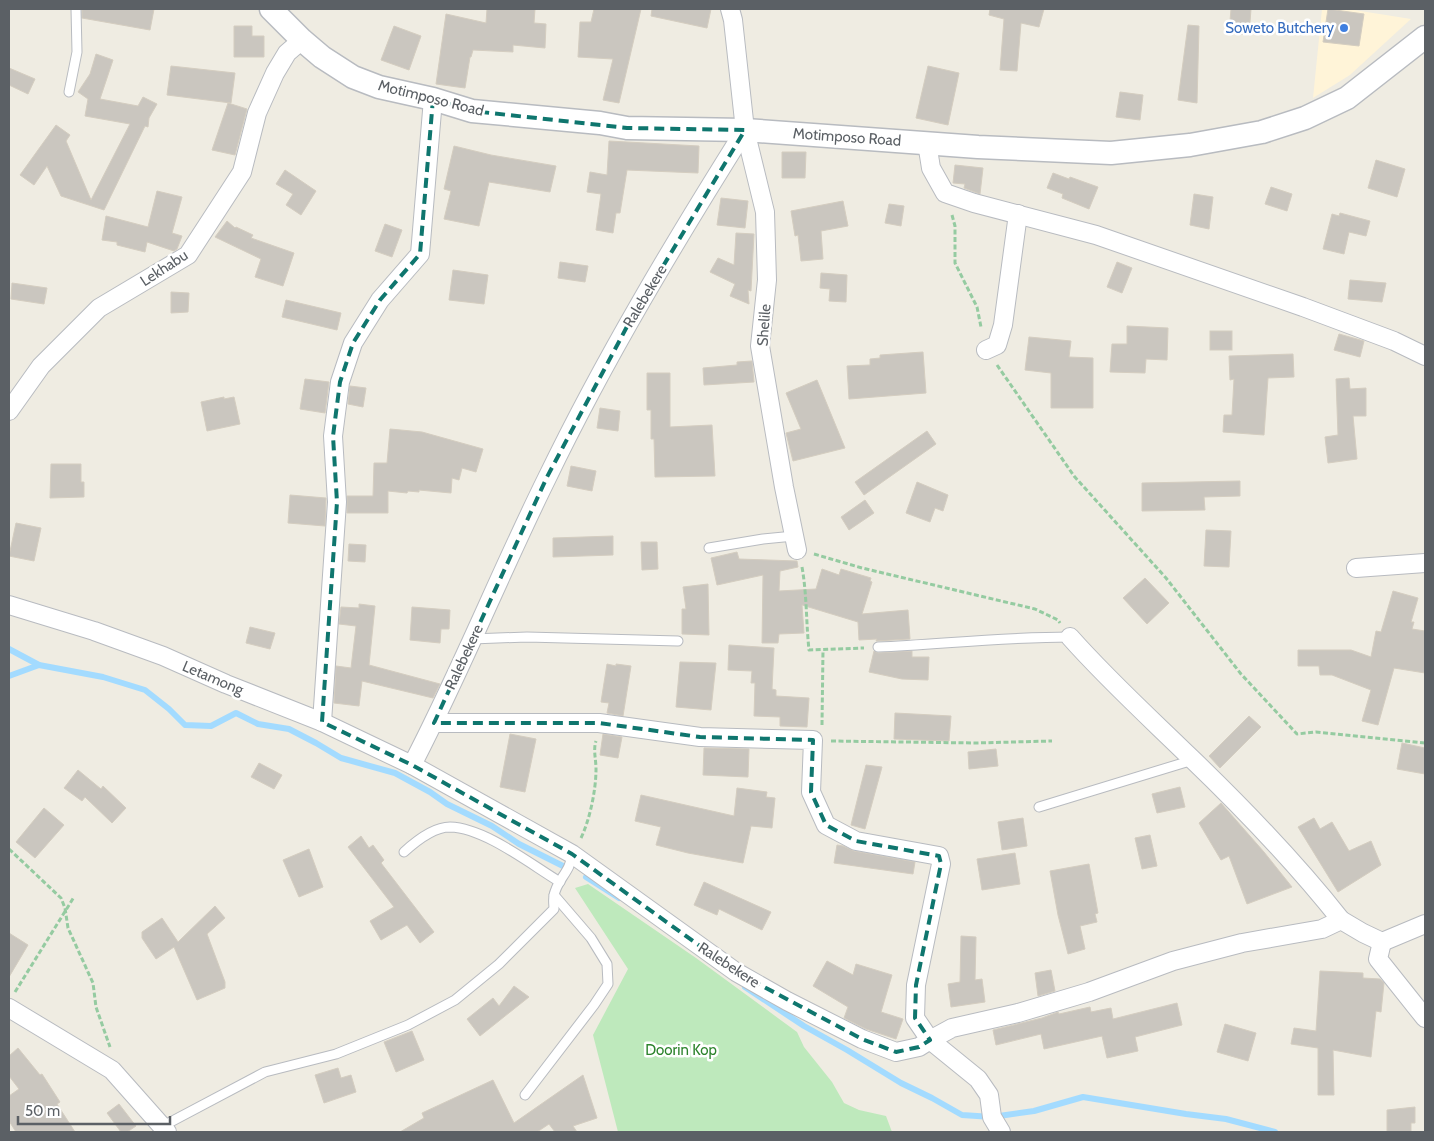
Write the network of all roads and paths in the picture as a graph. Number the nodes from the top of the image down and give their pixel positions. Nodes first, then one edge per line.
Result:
1 (76, 9) edge
2 (271, 9) edge
3 (730, 9) edge
4 (1425, 37) edge
5 (302, 40) junction
6 (69, 92) dead end
7 (432, 99) junction
8 (745, 130) junction
9 (926, 143) junction
10 (944, 193) junction
11 (1018, 214) junction
12 (986, 350) junction
13 (1425, 356) edge
14 (9, 411) edge
15 (795, 543) junction
16 (709, 548) dead end
17 (1425, 563) edge
18 (1356, 568) dead end
19 (9, 605) edge
20 (1070, 637) junction
21 (472, 640) junction
22 (678, 642) dead end
23 (878, 647) joint
24 (823, 650) junction
25 (322, 722) junction
26 (434, 723) junction
27 (600, 724) junction
28 (817, 738) junction
29 (1052, 741) dead end
30 (1425, 743) edge
31 (1193, 760) junction
32 (412, 765) junction
33 (1039, 807) dead end
34 (9, 849) edge
35 (404, 852) dead end
36 (572, 854) junction
37 (560, 882) junction
38 (554, 895) junction
39 (74, 897) dead end
40 (65, 908) junction
41 (1341, 920) junction
42 (1425, 924) edge
43 (1382, 942) junction
44 (11, 1002) edge
45 (1425, 1018) edge
46 (930, 1040) junction
47 (112, 1070) junction
48 (525, 1096) dead end
49 (165, 1129) edge
50 (1001, 1132) edge

1 - 6 lane
2 - 5 street, Motimposo Road
3 - 8 street
4 - 9 street, Motimposo Road
5 - 7 street, Motimposo Road
5 - 14 street, Lekhabu
7 - 8 street, Motimposo Road
7 - 25 street
8 - 9 street, Motimposo Road
8 - 15 street, Shelile
8 - 21 street, Ralebekere
9 - 10 street
10 - 11 street
10 - 12 path
11 - 12 street
11 - 13 street
12 - 30 path
15 - 16 lane
15 - 20 path
15 - 24 path
17 - 18 street
19 - 25 street, Letamong
20 - 23 lane
20 - 31 street
21 - 22 lane
21 - 26 street, Ralebekere
23 - 24 path
24 - 28 path
25 - 32 street, Letamong
26 - 27 street
26 - 32 street, Ralebekere
27 - 28 street
27 - 36 path
28 - 29 path
28 - 46 street
31 - 33 lane
31 - 41 street
32 - 36 street, Ralebekere
34 - 40 path
35 - 37 lane
36 - 37 lane
36 - 46 street, Ralebekere
37 - 38 lane
38 - 48 lane
38 - 49 lane
39 - 40 path
40 - 44 path
40 - 47 path
41 - 43 street
41 - 46 street, Ralebekere
42 - 43 street
43 - 45 street
44 - 47 street
46 - 50 street
47 - 49 street

